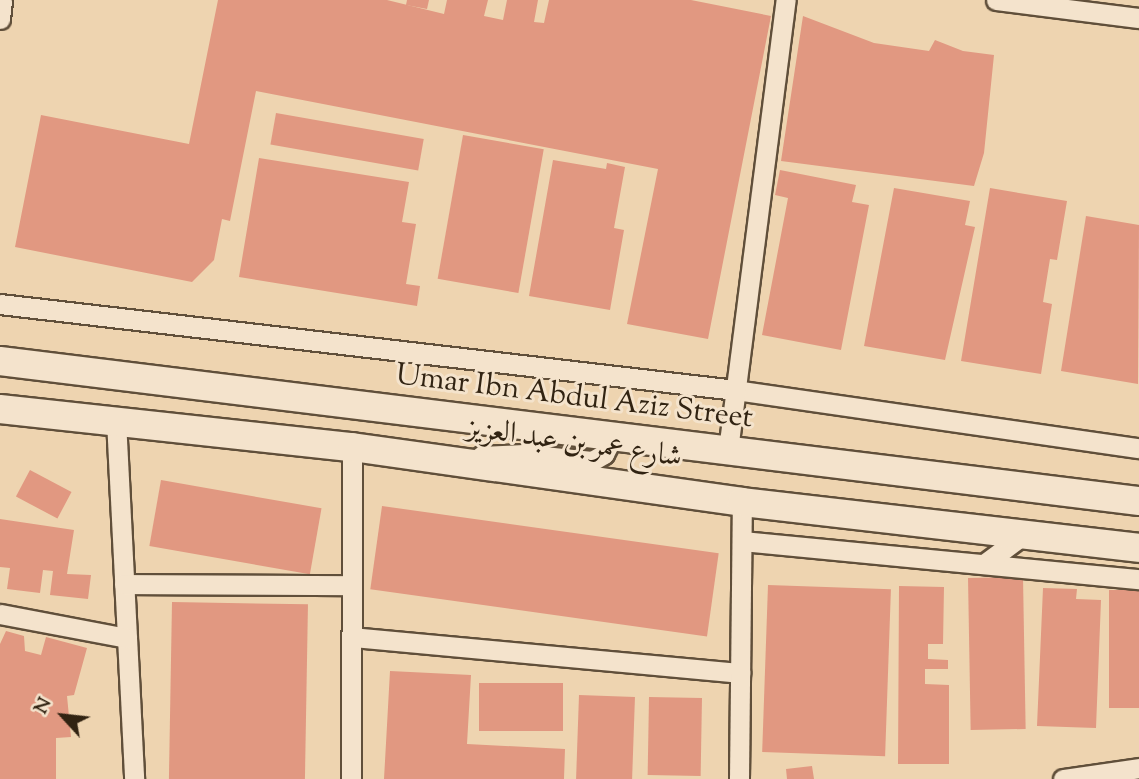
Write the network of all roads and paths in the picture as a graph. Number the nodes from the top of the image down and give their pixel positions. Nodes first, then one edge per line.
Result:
1 (2, 0) edge
2 (786, 0) edge
3 (996, 0) edge
4 (1139, 18) edge
5 (0, 19) edge
6 (0, 304) edge
7 (0, 361) edge
8 (38, 366) junction
9 (0, 373) edge
10 (736, 390) junction
11 (0, 409) edge
12 (116, 420) junction
13 (613, 436) junction
14 (352, 447) junction
15 (1139, 448) edge
16 (728, 450) junction
17 (434, 458) junction
18 (1139, 501) edge
19 (742, 502) junction
20 (1023, 535) junction
21 (742, 541) junction
22 (1139, 548) edge
23 (984, 564) junction
24 (1139, 579) edge
25 (124, 584) junction
26 (352, 585) junction
27 (0, 614) edge
28 (352, 637) junction
29 (127, 638) junction
30 (740, 673) junction
31 (1139, 768) edge
32 (1088, 777) edge
33 (134, 779) edge
34 (351, 779) edge
35 (739, 779) edge
36 (1063, 779) edge

1 - 5 street
2 - 10 street
3 - 4 street
6 - 10 street
7 - 8 main road, Umar Ibn Abdul Aziz Street
8 - 9 street
8 - 13 main road, Umar Ibn Abdul Aziz Street
10 - 15 street
10 - 16 street
11 - 12 main road, شارع عمر بن عبد العزيز
12 - 14 main road, شارع عمر بن عبد العزيز
12 - 25 street
13 - 16 main road, Umar Ibn Abdul Aziz Street
13 - 17 street
14 - 17 main road, شارع عمر بن عبد العزيز
14 - 26 street
16 - 18 main road, Umar Ibn Abdul Aziz Street
17 - 19 main road, شارع عمر بن عبد العزيز
19 - 20 main road, شارع عمر بن عبد العزيز
19 - 21 street
20 - 22 main road, شارع عمر بن عبد العزيز
20 - 23 street
21 - 23 street
21 - 30 street
23 - 24 street
25 - 26 street
25 - 29 street
26 - 28 street
27 - 29 street
28 - 30 street
28 - 34 street
29 - 33 street
30 - 35 street
31 - 32 street
32 - 36 street

